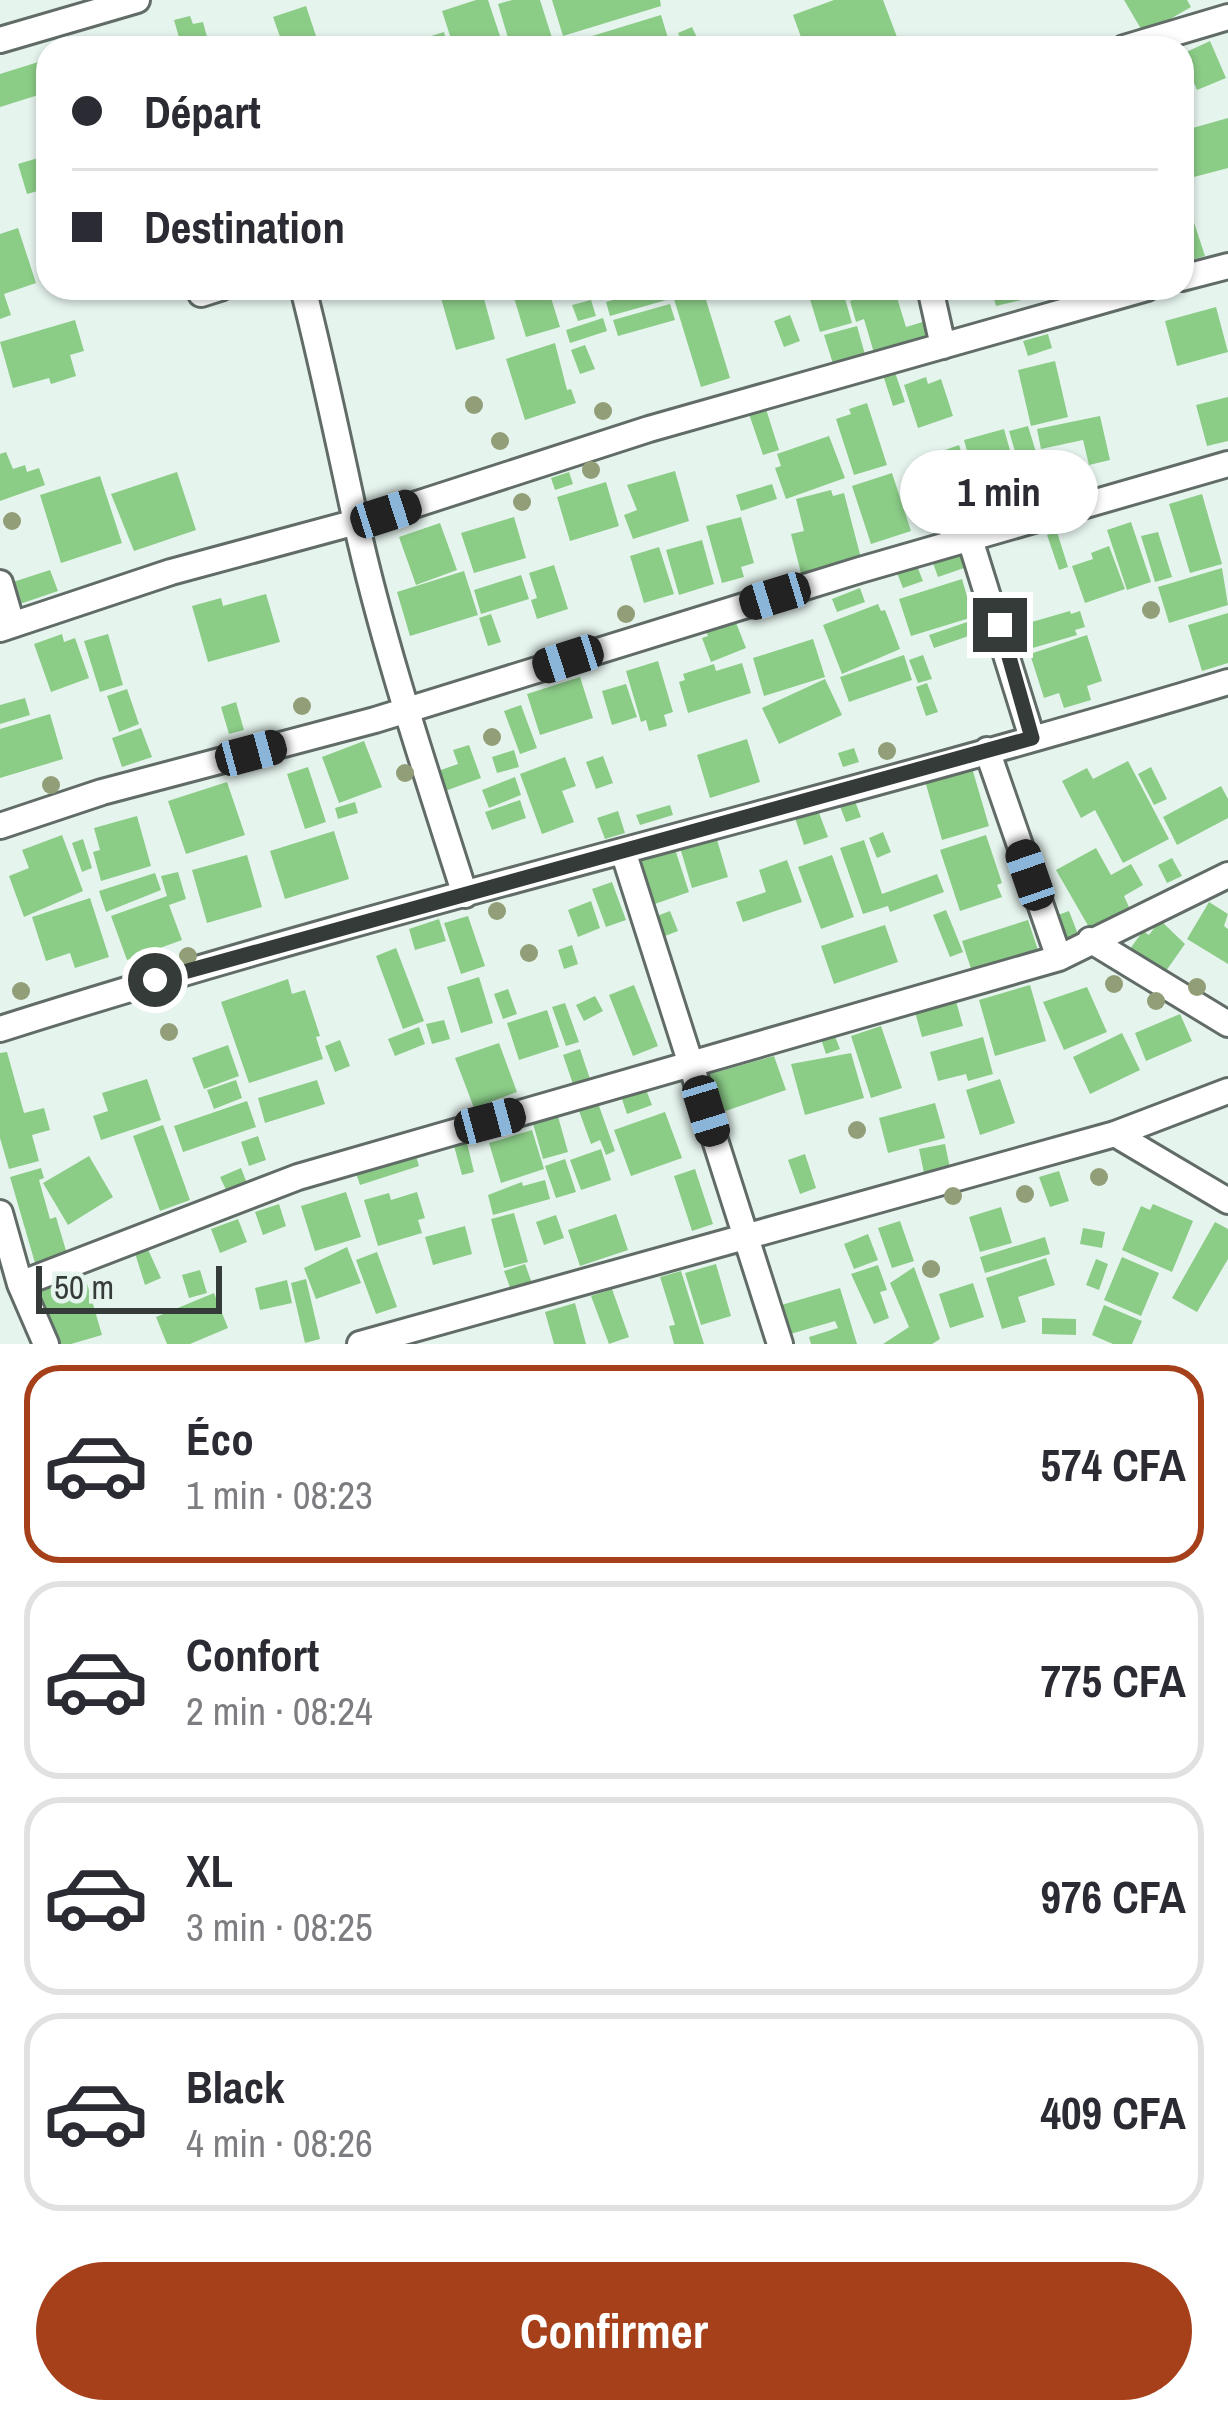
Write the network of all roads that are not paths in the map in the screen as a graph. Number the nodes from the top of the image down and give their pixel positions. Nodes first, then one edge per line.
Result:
1 (137, 0) edge
2 (1228, 17) edge
3 (1164, 36) edge
4 (0, 40) edge
5 (1228, 266) edge
6 (1194, 275) edge
7 (306, 300) edge
8 (933, 300) edge
9 (1106, 300) edge
10 (944, 346) junction
11 (1228, 464) edge
12 (356, 520) junction
13 (970, 539) junction
14 (0, 583) edge
15 (6, 627) edge
16 (1228, 682) edge
17 (408, 710) junction
18 (1032, 738) junction
19 (987, 750) junction
20 (0, 826) edge
21 (623, 851) junction
22 (1228, 874) edge
23 (465, 895) junction
24 (1090, 940) junction
25 (1059, 958) junction
26 (1228, 1024) edge
27 (0, 1030) edge
28 (692, 1066) junction
29 (1228, 1091) edge
30 (1115, 1134) junction
31 (1228, 1201) edge
32 (0, 1213) edge
33 (744, 1237) junction
34 (20, 1284) junction
35 (46, 1344) edge
36 (361, 1344) edge
37 (780, 1344) edge

1 - 4 street
2 - 3 street
5 - 6 street
7 - 12 street
8 - 10 street
9 - 10 street
10 - 12 street
11 - 13 street
12 - 15 street
12 - 17 street
13 - 17 street
13 - 18 street
14 - 15 street
16 - 18 street
17 - 20 street
17 - 23 street
18 - 19 street
19 - 21 street
19 - 25 street
21 - 23 street
21 - 28 street
22 - 24 street
23 - 27 street
24 - 25 street
24 - 26 street
25 - 28 street
28 - 33 street
28 - 34 street
29 - 30 street
30 - 31 street
30 - 33 street
32 - 34 street
33 - 36 street
33 - 37 street
34 - 35 street

